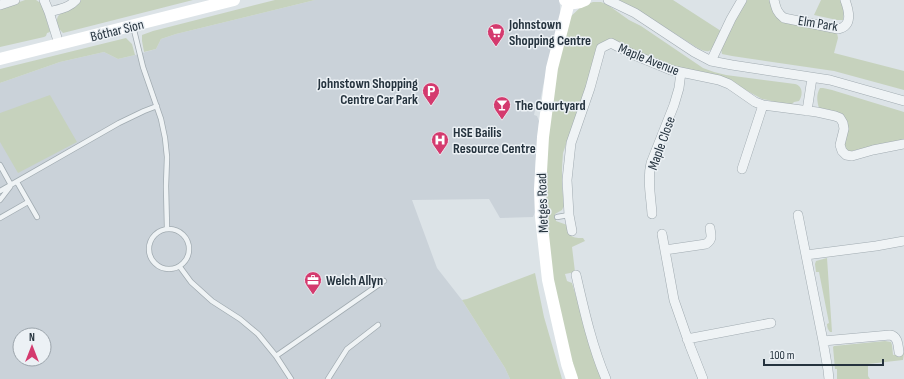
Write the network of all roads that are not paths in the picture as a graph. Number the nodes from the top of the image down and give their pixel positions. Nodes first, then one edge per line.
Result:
1 (15, 0) edge
2 (44, 0) edge
3 (76, 0) edge
4 (234, 0) edge
5 (585, 0) edge
6 (608, 0) edge
7 (742, 0) edge
8 (774, 0) edge
9 (845, 0) edge
10 (567, 1) edge
11 (0, 5) edge
12 (49, 12) junction
13 (133, 26) junction
14 (60, 44) junction
15 (0, 59) edge
16 (711, 61) junction
17 (681, 72) junction
18 (812, 78) junction
19 (904, 101) edge
20 (763, 105) junction
21 (157, 106) junction
22 (807, 111) junction
23 (904, 144) edge
24 (0, 165) edge
25 (742, 169) dead end
26 (17, 182) junction
27 (11, 185) junction
28 (0, 191) edge
29 (0, 200) edge
30 (28, 202) junction
31 (652, 214) dead end
32 (569, 215) junction
33 (798, 215) dead end
34 (36, 217) dead end
35 (557, 217) dead end
36 (0, 218) edge
37 (710, 228) dead end
38 (168, 229) junction
39 (572, 232) dead end
40 (662, 234) dead end
41 (904, 241) edge
42 (665, 250) junction
43 (806, 254) junction
44 (180, 267) junction
45 (576, 275) dead end
46 (384, 281) dead end
47 (771, 323) dead end
48 (378, 325) dead end
49 (687, 340) junction
50 (823, 341) junction
51 (899, 352) dead end
52 (276, 356) junction
53 (292, 379) edge
54 (328, 379) edge
55 (572, 379) edge
56 (606, 379) edge
57 (703, 379) edge
58 (829, 379) edge

1 - 11 street
2 - 12 street
3 - 12 street
4 - 13 street, Bóthar Sion
5 - 10 street
6 - 16 street
7 - 16 street
8 - 9 street, Elm Park
10 - 55 street, Metges Road
12 - 14 street
13 - 14 street, Bóthar Sion
13 - 21 lane
14 - 15 street, Bóthar Sion
16 - 18 street
17 - 20 street, Maple Avenue
17 - 31 street, Maple Close
17 - 32 street, Maple Avenue
18 - 19 street
18 - 22 street
20 - 22 street, Maple Avenue
20 - 25 street
21 - 26 lane
21 - 38 lane
22 - 23 street, Maple Avenue
24 - 27 lane
26 - 27 lane
26 - 30 lane
27 - 28 lane
27 - 29 lane
30 - 34 lane
30 - 36 lane
32 - 35 lane
32 - 39 street, Maple Avenue
33 - 43 street
37 - 42 street
38 - 44 lane
38 - 44 lane
40 - 42 street
41 - 43 street
42 - 49 street
43 - 50 street
44 - 52 lane
45 - 56 street
46 - 52 lane
47 - 49 street
48 - 54 lane
49 - 57 street
50 - 51 street
50 - 58 street
52 - 53 lane

